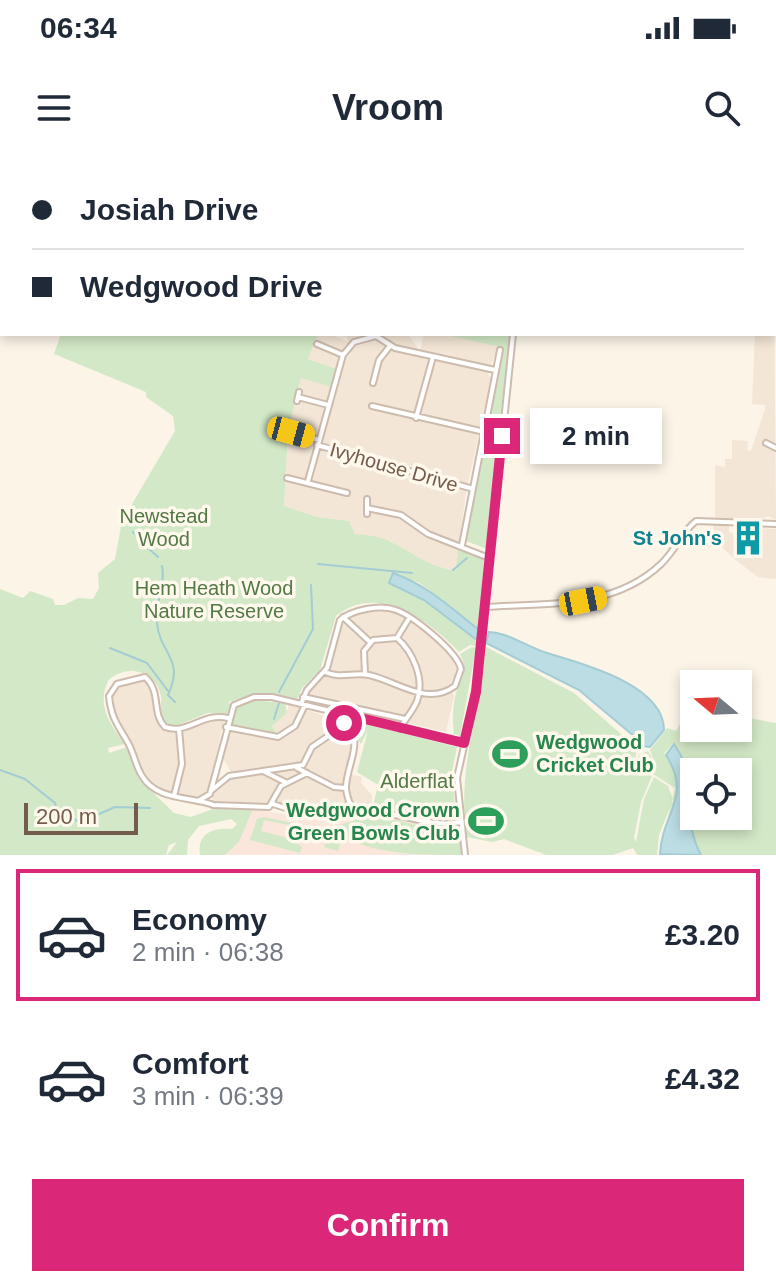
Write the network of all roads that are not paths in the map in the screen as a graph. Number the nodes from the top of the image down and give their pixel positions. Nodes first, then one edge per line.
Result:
1 (364, 336) edge
2 (392, 336) edge
3 (513, 336) edge
4 (317, 344) dead end
5 (388, 344) junction
6 (500, 354) dead end
7 (343, 355) junction
8 (433, 357) junction
9 (495, 370) junction
10 (373, 383) dead end
11 (298, 397) dead end
12 (328, 405) junction
13 (372, 406) dead end
14 (416, 418) junction
15 (291, 432) dead end
16 (482, 433) junction
17 (502, 436) junction
18 (318, 442) junction
19 (766, 443) dead end
20 (776, 448) edge
21 (287, 478) dead end
22 (308, 481) junction
23 (470, 488) junction
24 (347, 493) dead end
25 (367, 499) dead end
26 (367, 508) junction
27 (367, 514) dead end
28 (776, 524) edge
29 (462, 545) junction
30 (489, 558) junction
31 (485, 607) junction
32 (343, 617) junction
33 (408, 620) junction
34 (397, 638) junction
35 (370, 642) junction
36 (325, 672) junction
37 (365, 674) junction
38 (418, 693) junction
39 (303, 697) junction
40 (303, 704) junction
41 (344, 714) junction
42 (228, 718) junction
43 (405, 719) junction
44 (342, 722) junction
45 (226, 727) junction
46 (179, 729) junction
47 (400, 729) junction
48 (464, 743) junction
49 (297, 768) junction
50 (263, 771) junction
51 (307, 773) junction
52 (287, 783) junction
53 (346, 788) junction
54 (210, 793) junction
55 (174, 796) junction
56 (198, 801) junction
57 (350, 803) junction
58 (273, 804) junction
59 (214, 805) junction
60 (460, 822) junction
61 (465, 855) edge

1 - 5 street
1 - 7 street
2 - 5 street
3 - 17 street
4 - 7 street
5 - 8 street
5 - 10 street
6 - 9 street
7 - 12 street
8 - 9 street
8 - 14 street
9 - 16 street
11 - 12 street
12 - 18 street
13 - 14 street
14 - 16 street
15 - 18 street, Ivyhouse Drive
16 - 17 street
16 - 23 street
17 - 30 street
18 - 22 street
18 - 23 street, Ivyhouse Drive
19 - 20 street
21 - 22 street
22 - 24 street
23 - 29 street
25 - 26 street
26 - 27 street
26 - 29 street
28 - 31 street
29 - 30 street
30 - 31 street
31 - 48 street
32 - 33 street
32 - 35 street
32 - 36 street
33 - 34 street
33 - 38 street
34 - 35 street
34 - 38 street
35 - 37 street
36 - 37 street
36 - 39 street
37 - 38 street
38 - 43 street
39 - 40 street
39 - 43 street
40 - 41 street
40 - 42 street
40 - 45 street
41 - 44 street
41 - 47 street
42 - 45 street
42 - 46 street
43 - 47 street
44 - 49 street
44 - 53 street
45 - 54 street
46 - 55 street
46 - 55 street
47 - 48 street
48 - 60 street
49 - 50 street
49 - 51 street
50 - 52 street
50 - 54 street
51 - 52 street
51 - 53 street
52 - 58 street
53 - 57 street
54 - 56 street
54 - 59 street
55 - 56 street
56 - 59 street
57 - 58 street
57 - 60 street
58 - 59 street
60 - 61 street

